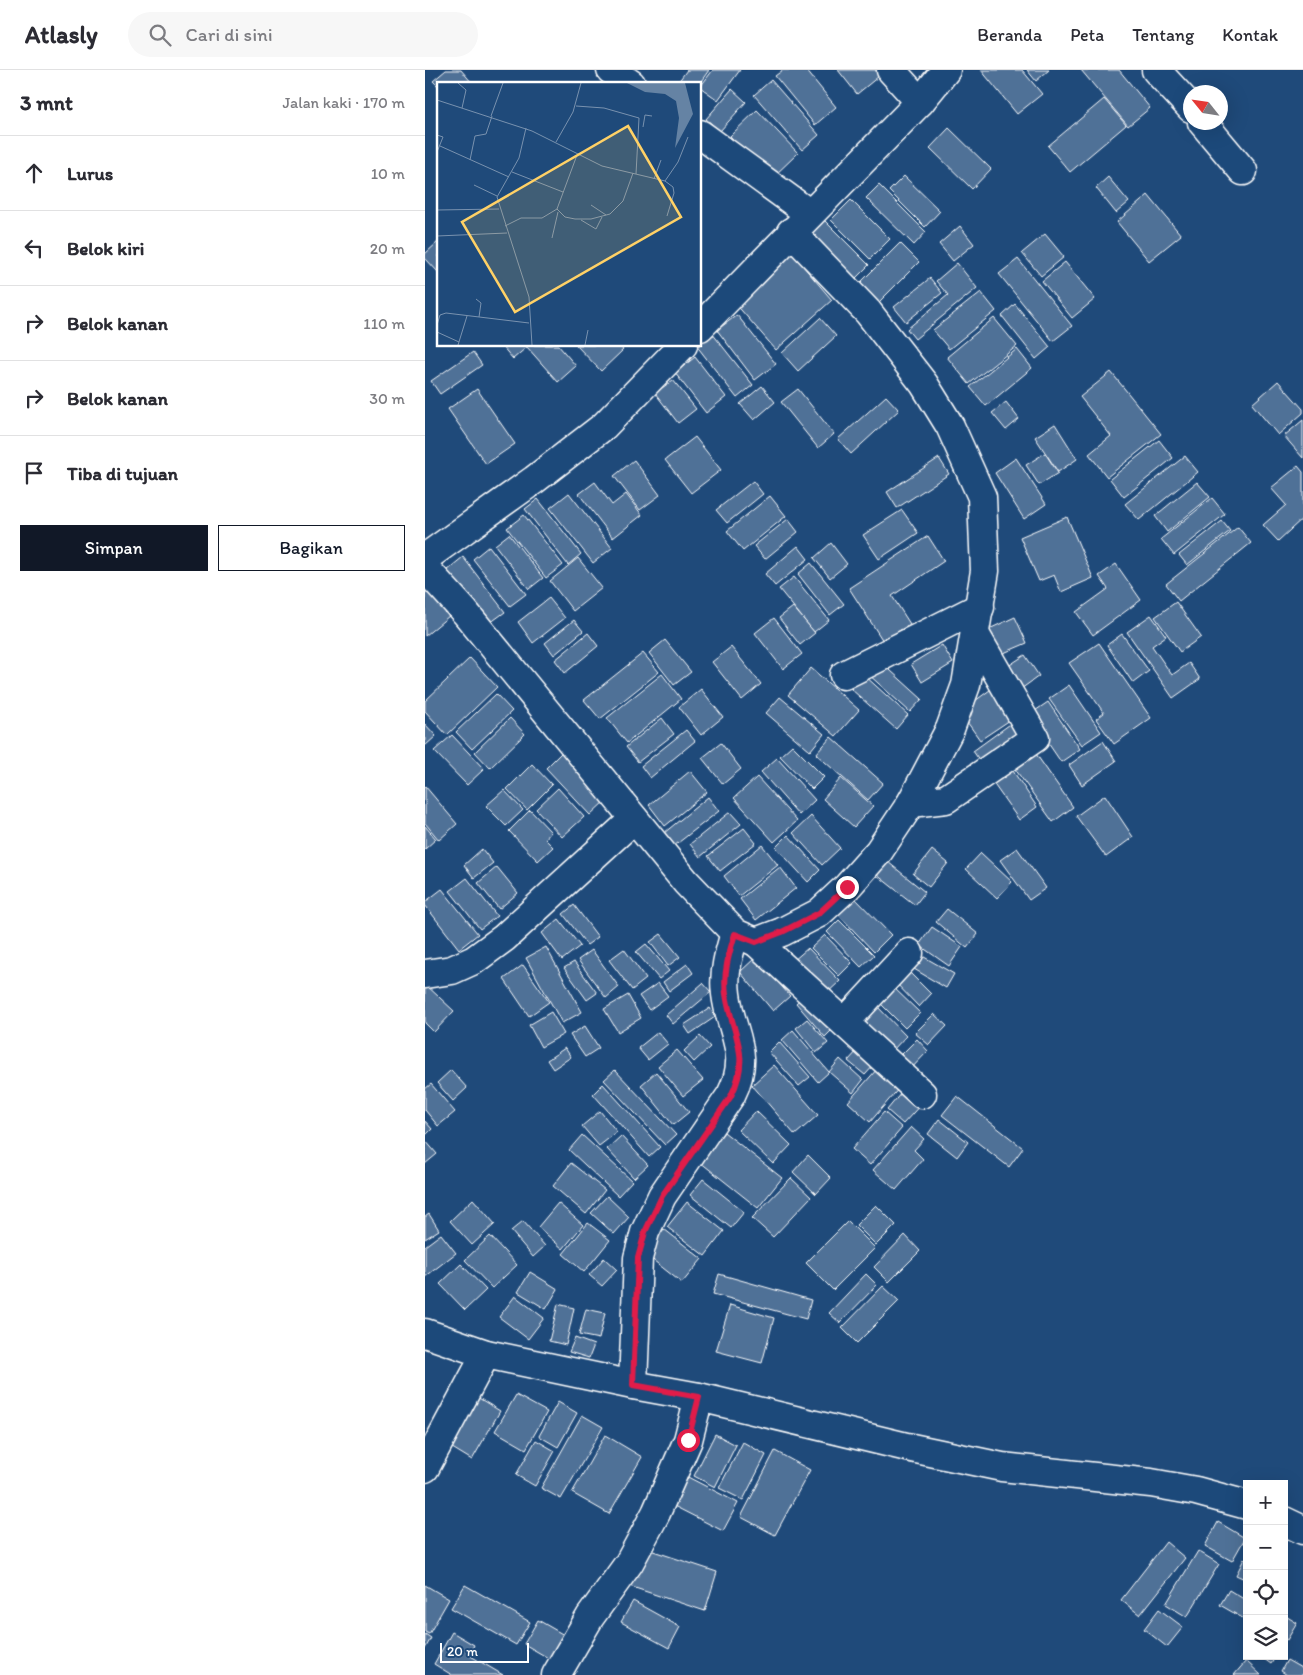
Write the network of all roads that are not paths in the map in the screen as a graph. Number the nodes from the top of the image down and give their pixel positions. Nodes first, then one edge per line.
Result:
1 (611, 70) edge
2 (891, 70) edge
3 (947, 70) edge
4 (1156, 70) edge
5 (628, 82) edge
6 (1183, 99) edge
7 (920, 102) junction
8 (1209, 130) edge
9 (701, 135) edge
10 (1243, 171) dead end
11 (800, 223) junction
12 (701, 326) edge
13 (682, 346) edge
14 (425, 558) edge
15 (425, 568) edge
16 (980, 606) junction
17 (975, 634) junction
18 (844, 675) dead end
19 (911, 803) junction
20 (634, 819) junction
21 (746, 938) junction
22 (909, 953) dead end
23 (425, 974) edge
24 (845, 1022) junction
25 (922, 1094) dead end
26 (425, 1333) edge
27 (486, 1354) junction
28 (633, 1385) junction
29 (699, 1397) junction
30 (425, 1468) edge
31 (1243, 1503) edge
32 (1288, 1523) edge
33 (1303, 1530) edge
34 (556, 1675) edge

1 - 5 street
2 - 7 street
3 - 7 street
4 - 6 street
7 - 11 street
8 - 10 street
9 - 11 street
11 - 12 street
11 - 16 street
13 - 14 street
15 - 20 street
16 - 17 street
16 - 18 street
17 - 19 street
17 - 19 street
19 - 21 street
20 - 21 street
20 - 23 street
21 - 24 street
21 - 28 street
22 - 24 street
24 - 25 street
26 - 27 street
27 - 28 street
27 - 30 street
28 - 29 street
29 - 31 street
29 - 34 street
32 - 33 street

